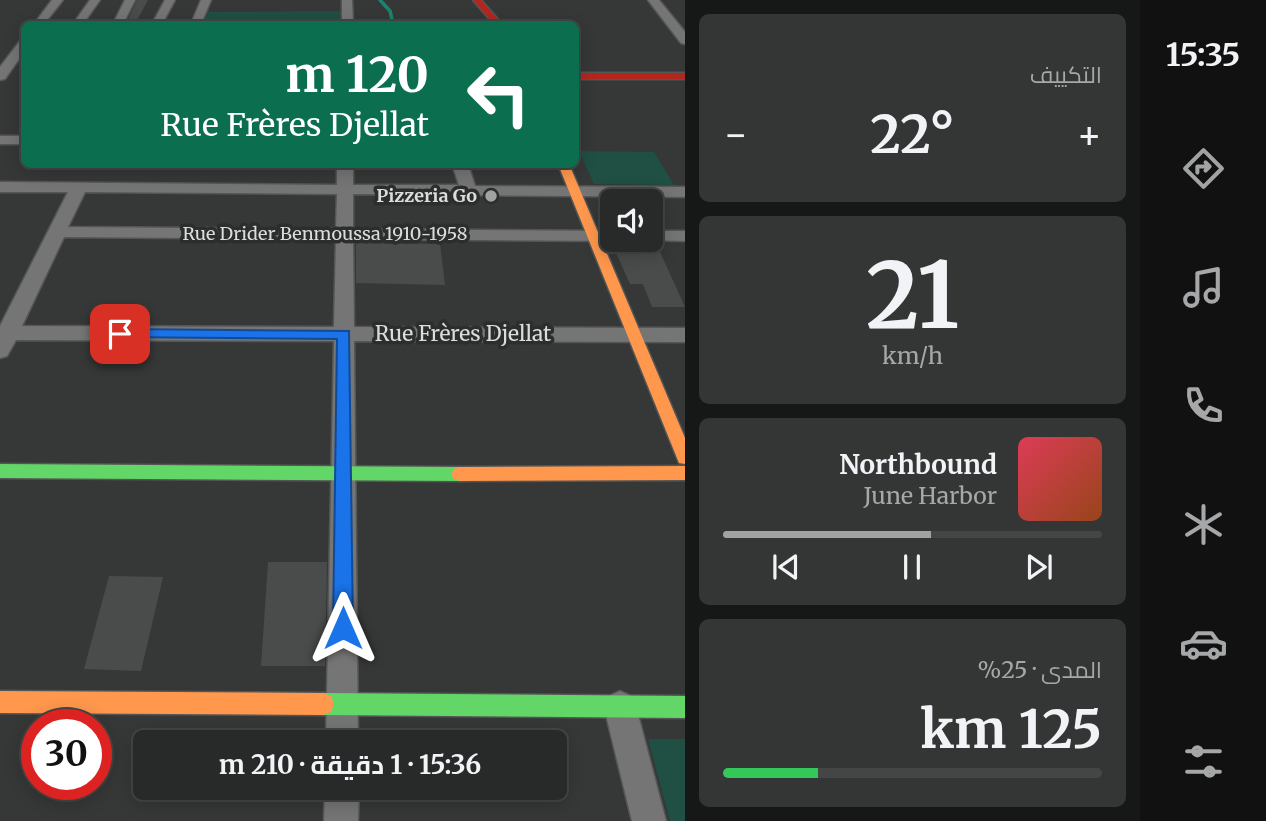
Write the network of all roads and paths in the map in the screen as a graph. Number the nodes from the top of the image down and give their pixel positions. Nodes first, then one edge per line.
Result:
1 (58, 0) edge
2 (95, 0) edge
3 (130, 0) edge
4 (170, 0) edge
5 (206, 0) edge
6 (347, 0) edge
7 (477, 0) edge
8 (653, 0) edge
9 (41, 21) edge
10 (80, 21) edge
11 (120, 21) edge
12 (159, 21) edge
13 (198, 21) edge
14 (348, 21) edge
15 (495, 21) edge
16 (685, 40) edge
17 (21, 48) edge
18 (21, 72) edge
19 (1, 74) edge
20 (579, 76) edge
21 (685, 76) edge
22 (0, 140) edge
23 (21, 140) edge
24 (345, 168) edge
25 (461, 168) edge
26 (564, 168) edge
27 (0, 187) edge
28 (79, 187) junction
29 (345, 189) junction
30 (468, 190) junction
31 (573, 191) junction
32 (685, 192) edge
33 (57, 232) junction
34 (344, 234) junction
35 (592, 236) junction
36 (600, 236) edge
37 (663, 236) edge
38 (685, 236) edge
39 (344, 334) junction
40 (633, 335) junction
41 (685, 335) edge
42 (3, 339) edge
43 (685, 458) edge
44 (0, 471) edge
45 (685, 473) edge
46 (344, 475) junction
47 (0, 702) edge
48 (343, 705) junction
49 (620, 707) junction
50 (685, 707) edge
51 (342, 730) edge
52 (342, 800) edge
53 (341, 821) edge
54 (649, 821) edge

1 - 9 street
2 - 10 street
3 - 11 street
4 - 12 street
5 - 13 street
6 - 14 street
7 - 15 main road
8 - 16 street
17 - 19 street
18 - 19 street
20 - 21 main road
22 - 23 street
24 - 29 street
25 - 30 street
26 - 31 main road
27 - 28 street
28 - 29 street
28 - 33 street
29 - 30 street
29 - 34 street
30 - 31 street
31 - 32 street
31 - 35 main road
33 - 34 street, Rue Drider Benmoussa 1910-1958
33 - 42 street
34 - 35 street, Rue Drider Benmoussa 1910-1958
34 - 39 street
35 - 36 street, Rue Drider Benmoussa 1910-1958
35 - 40 main road
37 - 38 street
39 - 40 street, Rue Frères Djellat
39 - 42 street, Rue Frères Djellat
39 - 46 street
40 - 41 street, Rue Frères Djellat
40 - 43 main road
44 - 46 main road
45 - 46 main road
46 - 48 street
47 - 48 main road
48 - 49 main road
48 - 51 street
49 - 50 main road
49 - 54 street
52 - 53 street

